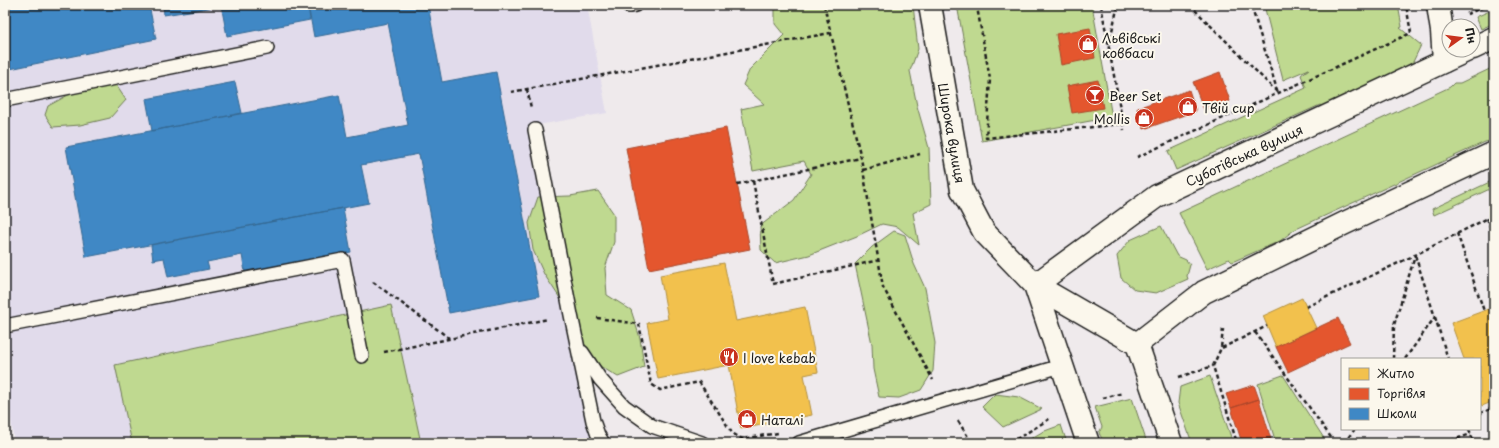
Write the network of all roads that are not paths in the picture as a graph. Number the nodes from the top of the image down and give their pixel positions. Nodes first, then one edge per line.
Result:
1 (930, 5) edge
2 (1438, 5) edge
3 (1494, 38) edge
4 (1481, 44) edge
5 (267, 48) dead end
6 (1451, 58) edge
7 (1444, 61) junction
8 (5, 100) edge
9 (535, 130) dead end
10 (1494, 153) edge
11 (1035, 285) junction
12 (5, 326) edge
13 (1137, 344) junction
14 (577, 345) junction
15 (362, 356) road end
16 (1062, 366) junction
17 (602, 443) edge
18 (702, 443) edge
19 (799, 443) edge
20 (1088, 443) edge
21 (1171, 443) edge

1 - 11 street, Широка вулиця
2 - 7 street
3 - 4 street
5 - 8 lane
6 - 7 street, Суботівська вулиця
7 - 11 street, Суботівська вулиця
9 - 14 lane
10 - 13 street
11 - 13 street, Широка вулиця
11 - 16 street, Широка вулиця
12 - 15 lane
13 - 21 street
14 - 17 lane
14 - 18 lane
16 - 19 lane
16 - 20 street, Широка вулиця

